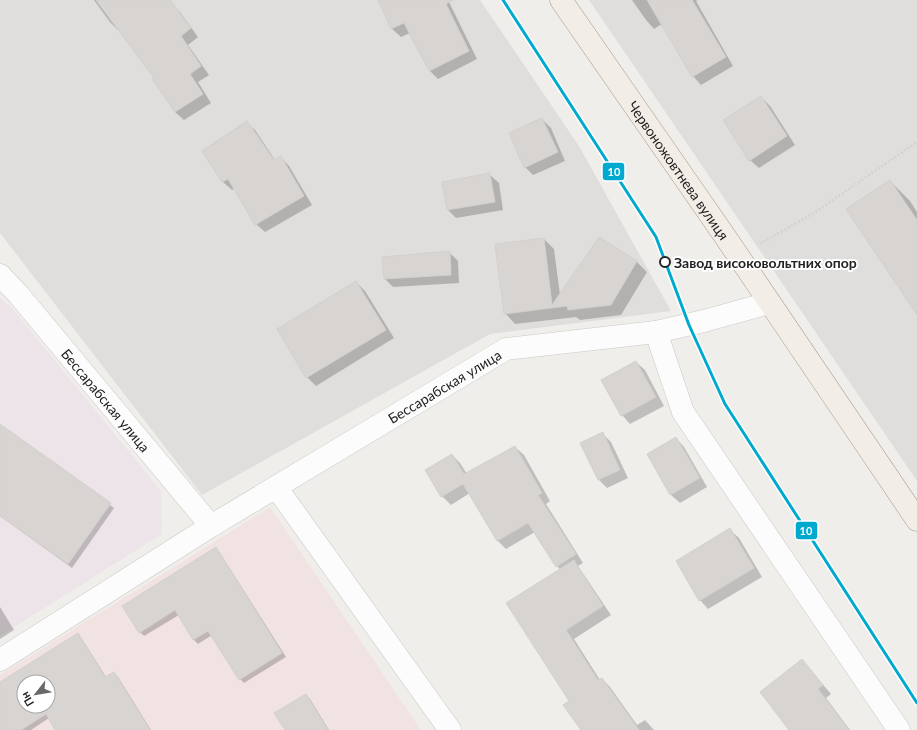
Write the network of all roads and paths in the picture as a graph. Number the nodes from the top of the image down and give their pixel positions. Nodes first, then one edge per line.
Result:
1 (561, 0) edge
2 (917, 142) edge
3 (739, 256) junction
4 (0, 275) edge
5 (770, 303) junction
6 (656, 332) junction
7 (276, 487) junction
8 (917, 520) edge
9 (211, 526) junction
10 (0, 660) edge
11 (450, 730) edge
12 (899, 730) edge

1 - 3 main road, Червоножовтнева вулиця
2 - 3 path
3 - 5 main road, Червоножовтнева вулиця
4 - 9 street, Бессарабская улица
5 - 6 street, Бессарабская улица
5 - 8 main road, Червоножовтнева вулиця
6 - 7 street, Бессарабская улица
6 - 12 street
7 - 9 street, Бессарабская улица
7 - 11 street
9 - 10 street, Бессарабская улица

